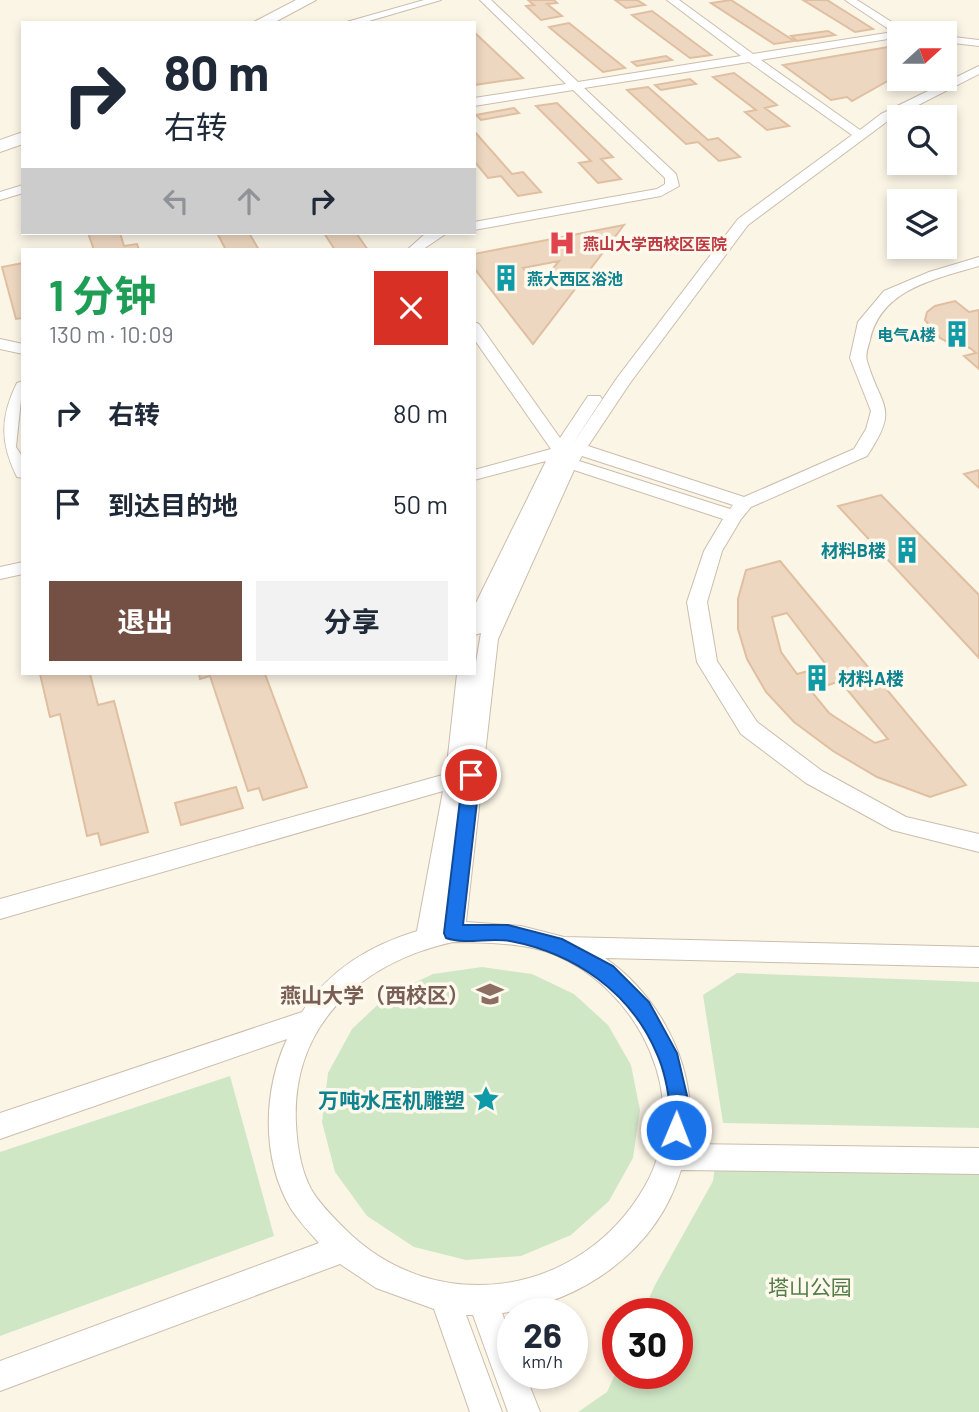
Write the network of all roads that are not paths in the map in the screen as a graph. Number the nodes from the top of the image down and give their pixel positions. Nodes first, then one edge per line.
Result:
1 (308, 0) edge
2 (436, 0) edge
3 (485, 0) edge
4 (672, 0) edge
5 (850, 0) edge
6 (264, 21) edge
7 (356, 21) edge
8 (887, 23) edge
9 (887, 35) edge
10 (957, 40) edge
11 (979, 43) edge
12 (751, 57) junction
13 (979, 61) edge
14 (979, 69) edge
15 (957, 72) edge
16 (575, 85) junction
17 (918, 91) edge
18 (476, 102) edge
19 (856, 132) junction
20 (21, 137) edge
21 (0, 147) edge
22 (21, 190) edge
23 (0, 196) edge
24 (476, 226) edge
25 (434, 235) edge
26 (419, 248) edge
27 (979, 261) edge
28 (476, 330) edge
29 (0, 344) edge
30 (21, 349) edge
31 (21, 389) edge
32 (569, 455) junction
33 (21, 470) edge
34 (476, 475) edge
35 (739, 510) junction
36 (21, 568) edge
37 (0, 573) edge
38 (476, 624) edge
39 (467, 675) edge
40 (464, 777) junction
41 (979, 843) edge
42 (0, 909) edge
43 (441, 935) junction
44 (562, 947) junction
45 (979, 957) edge
46 (308, 1021) junction
47 (0, 1126) edge
48 (674, 1157) junction
49 (979, 1161) edge
50 (342, 1249) junction
51 (445, 1297) junction
52 (482, 1300) junction
53 (0, 1376) edge
54 (486, 1412) edge
55 (524, 1412) edge

1 - 6 main road
2 - 7 street
3 - 16 street
4 - 12 street
5 - 8 street
9 - 12 street
10 - 11 street
12 - 16 street
12 - 19 street
13 - 15 street
14 - 19 street
16 - 18 street
16 - 24 street
17 - 19 street
19 - 32 street
20 - 21 main road
22 - 23 street
25 - 26 street
27 - 35 street
28 - 32 street
29 - 30 street
31 - 33 street
32 - 34 street
32 - 35 street
32 - 38 street
32 - 40 street
35 - 41 street
36 - 37 street
39 - 40 street
40 - 42 street
40 - 43 street
43 - 44 street
43 - 46 street
44 - 45 street
44 - 48 street
46 - 47 street
46 - 50 street
48 - 49 street
48 - 52 street
50 - 51 street
50 - 53 street
51 - 52 street
51 - 54 street
52 - 55 street

